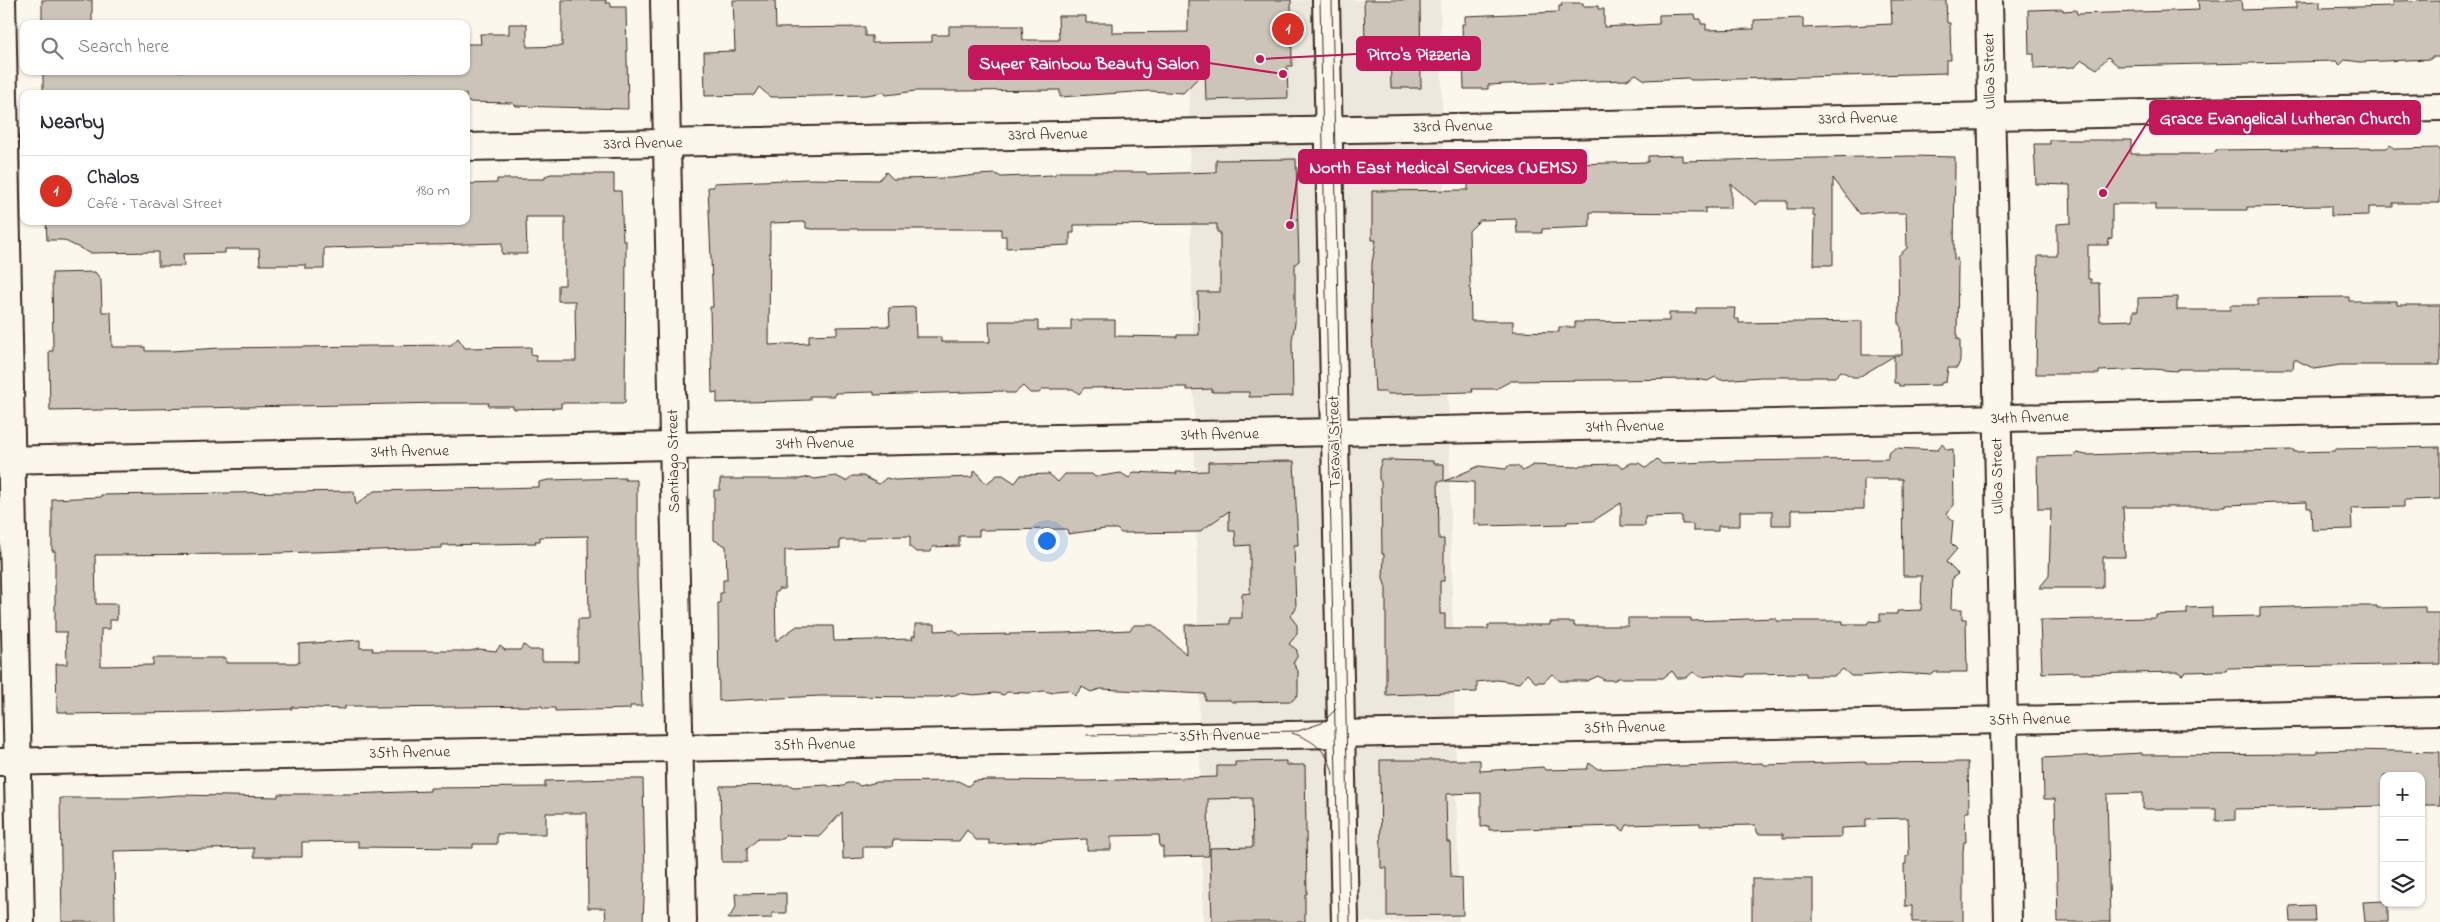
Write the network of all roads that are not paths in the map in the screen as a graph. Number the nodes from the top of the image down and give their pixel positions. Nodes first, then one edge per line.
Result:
1 (2, 0) edge
2 (664, 0) edge
3 (1326, 0) edge
4 (1988, 0) edge
5 (2440, 107) edge
6 (1991, 116) junction
7 (1328, 130) junction
8 (667, 143) junction
9 (470, 148) edge
10 (10, 157) edge
11 (2440, 409) edge
12 (1997, 419) junction
13 (1335, 433) junction
14 (673, 447) junction
15 (6, 460) edge
16 (2440, 711) edge
17 (2003, 720) junction
18 (1341, 734) junction
19 (680, 747) junction
20 (9, 761) edge
21 (1345, 884) junction
22 (21, 922) edge
23 (683, 922) edge
24 (1330, 922) edge
25 (1345, 922) edge
26 (1362, 922) edge
27 (2008, 922) edge

1 - 10 street
2 - 8 street, Santiago Street
3 - 7 street, Taraval Street
4 - 6 street, Ulloa Street
5 - 6 street, 33rd Avenue
6 - 7 street, 33rd Avenue
6 - 12 street, Ulloa Street
7 - 8 street, 33rd Avenue
7 - 13 street, Taraval Street
8 - 9 street, 33rd Avenue
8 - 14 street, Santiago Street
10 - 15 street
11 - 12 street, 34th Avenue
12 - 13 street, 34th Avenue
12 - 17 street, Ulloa Street
13 - 14 street, 34th Avenue
13 - 18 street, Taraval Street
14 - 15 street, 34th Avenue
14 - 19 street, Santiago Street
15 - 20 street
16 - 17 street, 35th Avenue
17 - 18 street, 35th Avenue
17 - 27 street, Ulloa Street
18 - 19 street, 35th Avenue
18 - 21 street, Taraval Street
19 - 20 street, 35th Avenue
19 - 23 street, Santiago Street
20 - 22 street
21 - 24 street, Taraval Street
21 - 25 street, Taraval Street
21 - 26 street, Taraval Street

